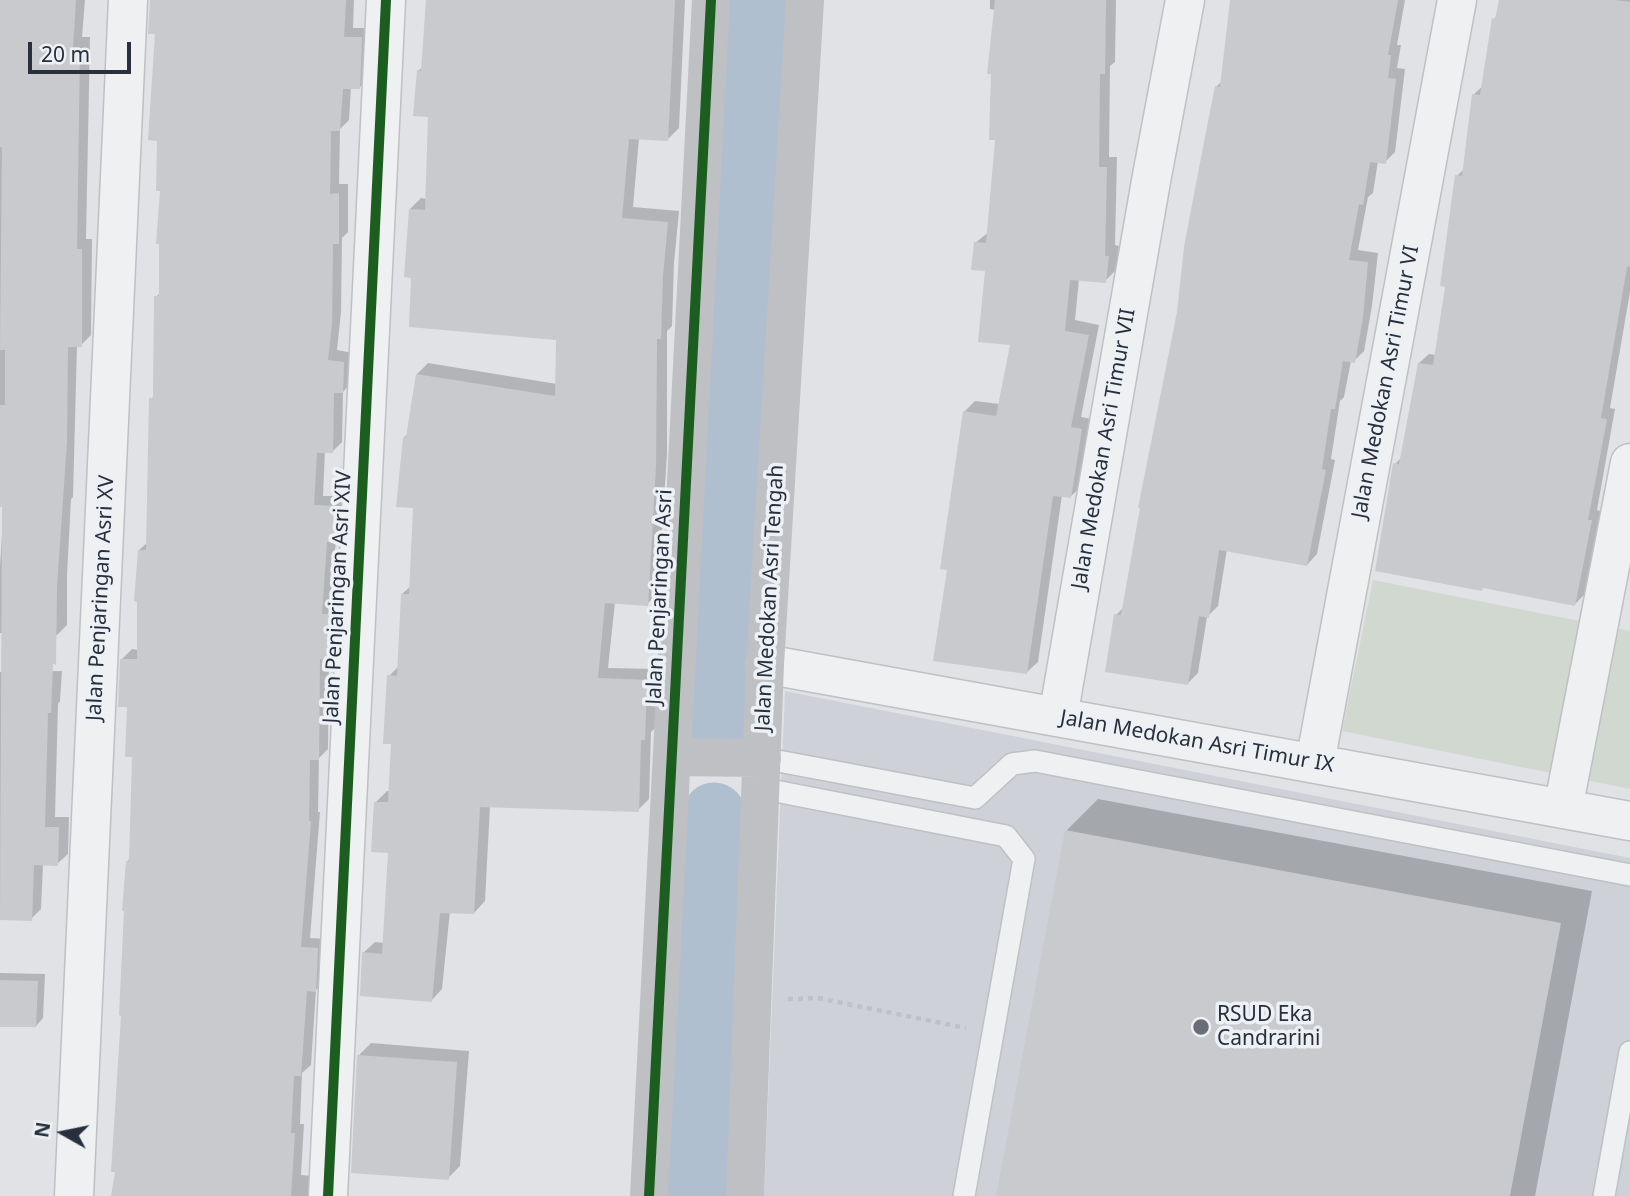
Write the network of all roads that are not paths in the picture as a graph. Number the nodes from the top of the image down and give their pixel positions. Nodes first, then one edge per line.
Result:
1 (128, 0) edge
2 (386, 0) edge
3 (711, 0) edge
4 (805, 0) edge
5 (1160, 0) edge
6 (1185, 0) edge
7 (1457, 0) edge
8 (1151, 181) junction
9 (1630, 463) edge
10 (765, 664) junction
11 (1058, 718) junction
12 (671, 757) junction
13 (1315, 764) junction
14 (761, 773) junction
15 (975, 799) junction
16 (1563, 809) junction
17 (1630, 821) edge
18 (970, 830) junction
19 (1630, 875) edge
20 (1630, 1052) edge
21 (74, 1196) edge
22 (328, 1196) edge
23 (649, 1196) edge
24 (745, 1196) edge
25 (964, 1196) edge
26 (1604, 1196) edge

1 - 21 street, Jalan Penjaringan Asri XV
2 - 22 street, Jalan Penjaringan Asri XIV
3 - 12 street, Jalan Penjaringan Asri
4 - 10 street, Jalan Medokan Asri Tengah
5 - 8 street, Jalan Medokan Asri Timur VII
6 - 8 street, Jalan Medokan Asri Timur VII
7 - 13 street, Jalan Medokan Asri Timur VI
8 - 11 street, Jalan Medokan Asri Timur VII
9 - 16 street
10 - 11 street, Jalan Medokan Asri Timur IX
10 - 14 street, Jalan Medokan Asri Tengah
11 - 13 street, Jalan Medokan Asri Timur IX
12 - 14 street
12 - 23 street, Jalan Penjaringan Asri
13 - 16 street, Jalan Medokan Asri Timur IX
14 - 15 lane
14 - 18 lane
14 - 24 street, Jalan Medokan Asri Tengah
15 - 18 lane
15 - 19 lane
16 - 17 street, Jalan Medokan Asri Timur IX
18 - 25 lane
20 - 26 lane

